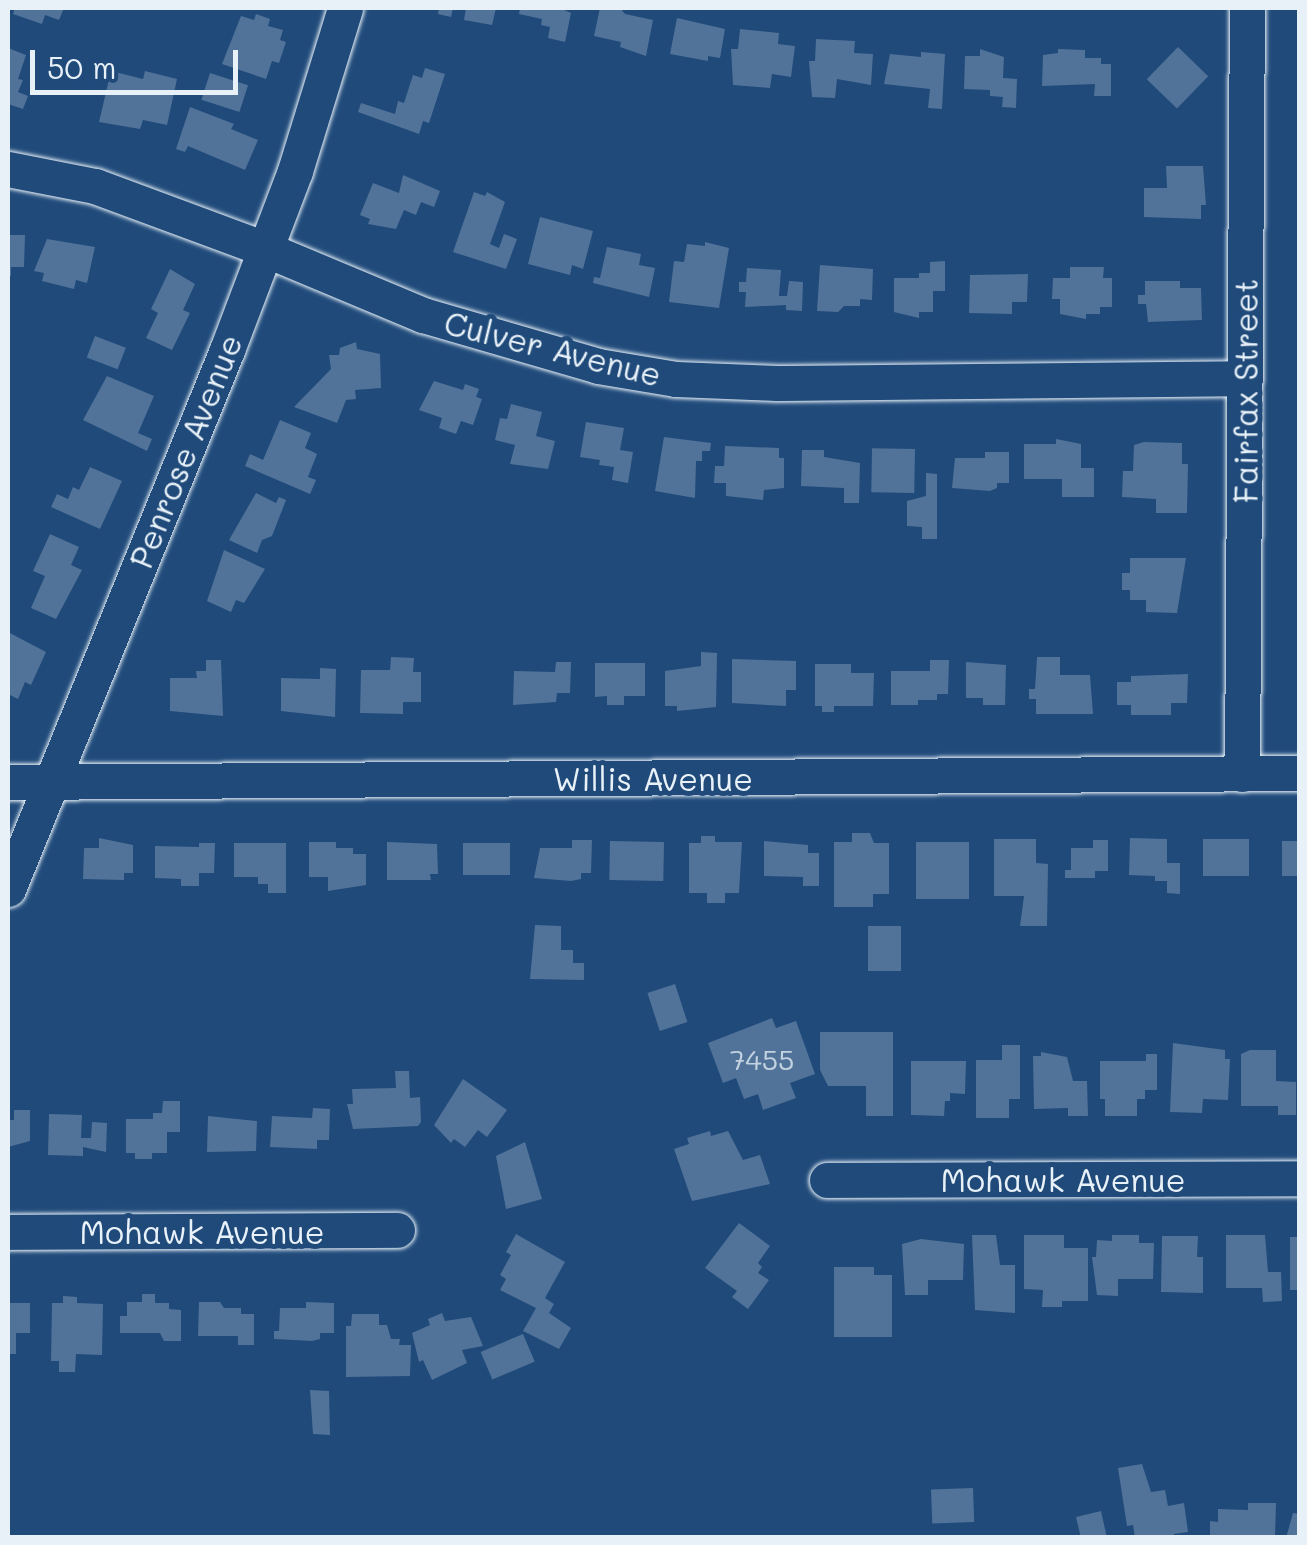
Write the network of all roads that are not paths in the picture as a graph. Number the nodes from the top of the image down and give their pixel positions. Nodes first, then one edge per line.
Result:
1 (344, 8) edge
2 (1248, 8) edge
3 (8, 169) edge
4 (266, 249) junction
5 (1245, 378) junction
6 (1242, 774) junction
7 (1300, 774) edge
8 (8, 782) edge
9 (48, 782) junction
10 (8, 889) edge
11 (1300, 1178) edge
12 (827, 1180) dead end
13 (398, 1230) dead end
14 (8, 1232) edge

1 - 4 street, Penrose Avenue
2 - 5 street, Fairfax Street
3 - 4 street, Culver Avenue
4 - 5 street, Culver Avenue
4 - 9 street, Penrose Avenue
5 - 6 street, Fairfax Street
6 - 7 street, Willis Avenue
6 - 9 street, Willis Avenue
8 - 9 street, Willis Avenue
9 - 10 street, Penrose Avenue
11 - 12 street, Mohawk Avenue
13 - 14 street, Mohawk Avenue

